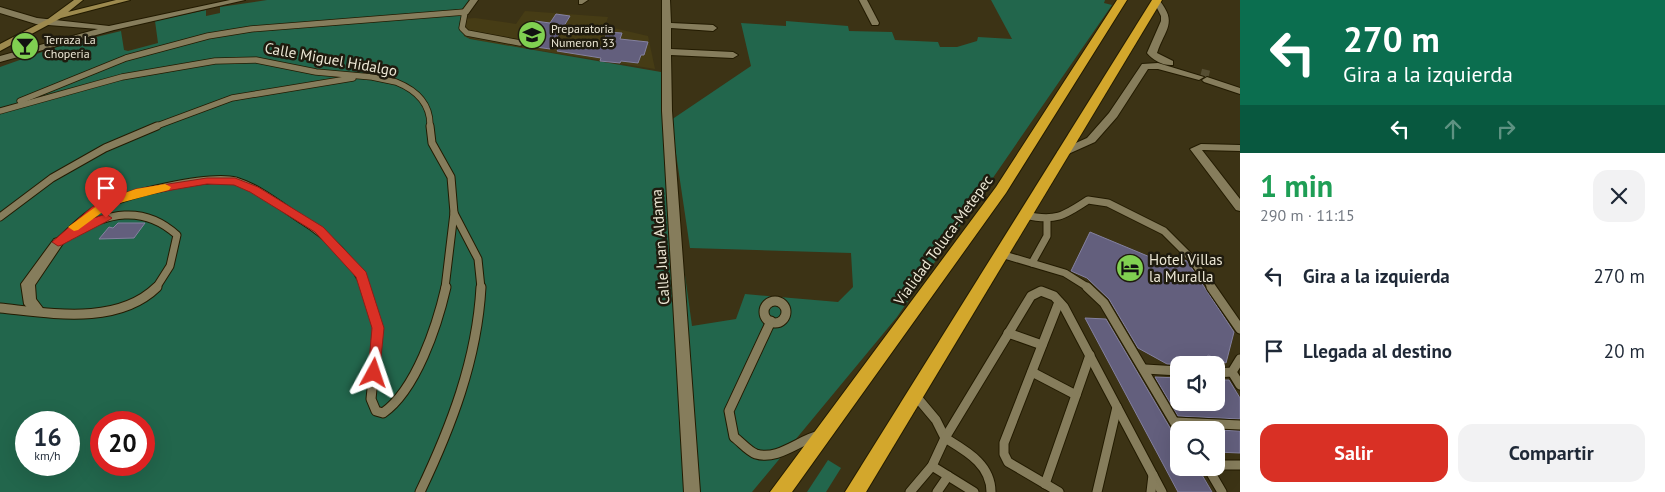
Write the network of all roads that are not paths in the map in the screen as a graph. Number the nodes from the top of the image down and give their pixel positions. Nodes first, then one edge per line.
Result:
1 (80, 0) edge
2 (126, 0) edge
3 (241, 0) edge
4 (474, 0) edge
5 (666, 0) edge
6 (864, 0) edge
7 (1122, 0) edge
8 (1156, 0) edge
9 (0, 10) edge
10 (466, 12) junction
11 (55, 19) junction
12 (875, 23) dead end
13 (667, 25) junction
14 (112, 28) junction
15 (713, 28) dead end
16 (520, 43) dead end
17 (0, 48) edge
18 (668, 52) junction
19 (733, 54) dead end
20 (0, 59) edge
21 (1160, 63) junction
22 (365, 77) junction
23 (1239, 87) edge
24 (0, 110) edge
25 (1240, 148) edge
26 (1062, 153) junction
27 (1240, 207) edge
28 (454, 214) junction
29 (1024, 215) junction
30 (0, 217) edge
31 (1047, 221) junction
32 (58, 242) junction
33 (1001, 254) junction
34 (1032, 263) junction
35 (1059, 302) junction
36 (0, 308) edge
37 (38, 312) junction
38 (771, 321) dead end
39 (1240, 329) edge
40 (1008, 333) junction
41 (1042, 346) junction
42 (1090, 356) junction
43 (1240, 359) edge
44 (1145, 369) junction
45 (1170, 370) edge
46 (1032, 372) junction
47 (1225, 372) edge
48 (1232, 372) junction
49 (1240, 385) edge
50 (915, 395) junction
51 (1076, 395) junction
52 (1117, 407) junction
53 (1174, 421) edge
54 (1225, 425) edge
55 (1240, 425) edge
56 (822, 435) junction
57 (945, 438) junction
58 (1225, 465) edge
59 (1240, 465) edge
60 (932, 466) junction
61 (1153, 475) junction
62 (948, 476) junction
63 (1213, 476) edge
64 (1045, 484) junction
65 (968, 491) edge
66 (420, 492) edge
67 (692, 492) edge
68 (780, 492) edge
69 (855, 492) edge
70 (910, 492) edge
71 (937, 492) edge
72 (991, 492) edge
73 (1059, 492) edge
74 (1097, 492) edge
75 (1151, 492) edge
76 (1162, 492) edge
77 (1222, 492) edge

1 - 11 main road
2 - 11 main road
3 - 14 street
4 - 10 street
5 - 13 street, Calle Juan Aldama
6 - 12 street
7 - 56 highway, Vialidad Toluca-Metepec
8 - 21 street
8 - 26 highway
9 - 11 street
10 - 16 lane
10 - 24 lane
11 - 14 street
11 - 17 main road
13 - 15 street
13 - 18 street, Calle Juan Aldama
14 - 20 street
18 - 19 street
18 - 67 street, Calle Juan Aldama
21 - 23 street
21 - 26 street
22 - 24 lane, Calle Miguel Hidalgo
22 - 28 lane, Calle Miguel Hidalgo
22 - 30 lane
25 - 27 street
26 - 29 highway
28 - 32 lane, Calle Miguel Hidalgo
28 - 66 lane
29 - 31 lane
29 - 33 highway
31 - 34 lane
31 - 39 lane
32 - 37 street
32 - 37 lane
33 - 34 lane
33 - 50 highway
34 - 44 lane
35 - 40 lane
35 - 41 lane
35 - 42 lane
36 - 37 lane
38 - 56 lane
40 - 41 lane
40 - 57 lane
41 - 46 lane
42 - 51 lane
42 - 52 lane
43 - 48 lane
44 - 45 lane
44 - 53 lane
46 - 51 lane
46 - 64 lane
47 - 48 lane
48 - 49 lane
50 - 57 lane
50 - 69 highway
51 - 64 lane
52 - 61 lane
52 - 74 lane
54 - 55 lane
56 - 68 highway, Vialidad Toluca-Metepec
57 - 60 lane
57 - 72 lane
58 - 59 lane
60 - 62 lane
60 - 70 lane
61 - 75 lane
61 - 76 lane
62 - 65 lane
62 - 71 lane
63 - 77 lane
64 - 73 lane

